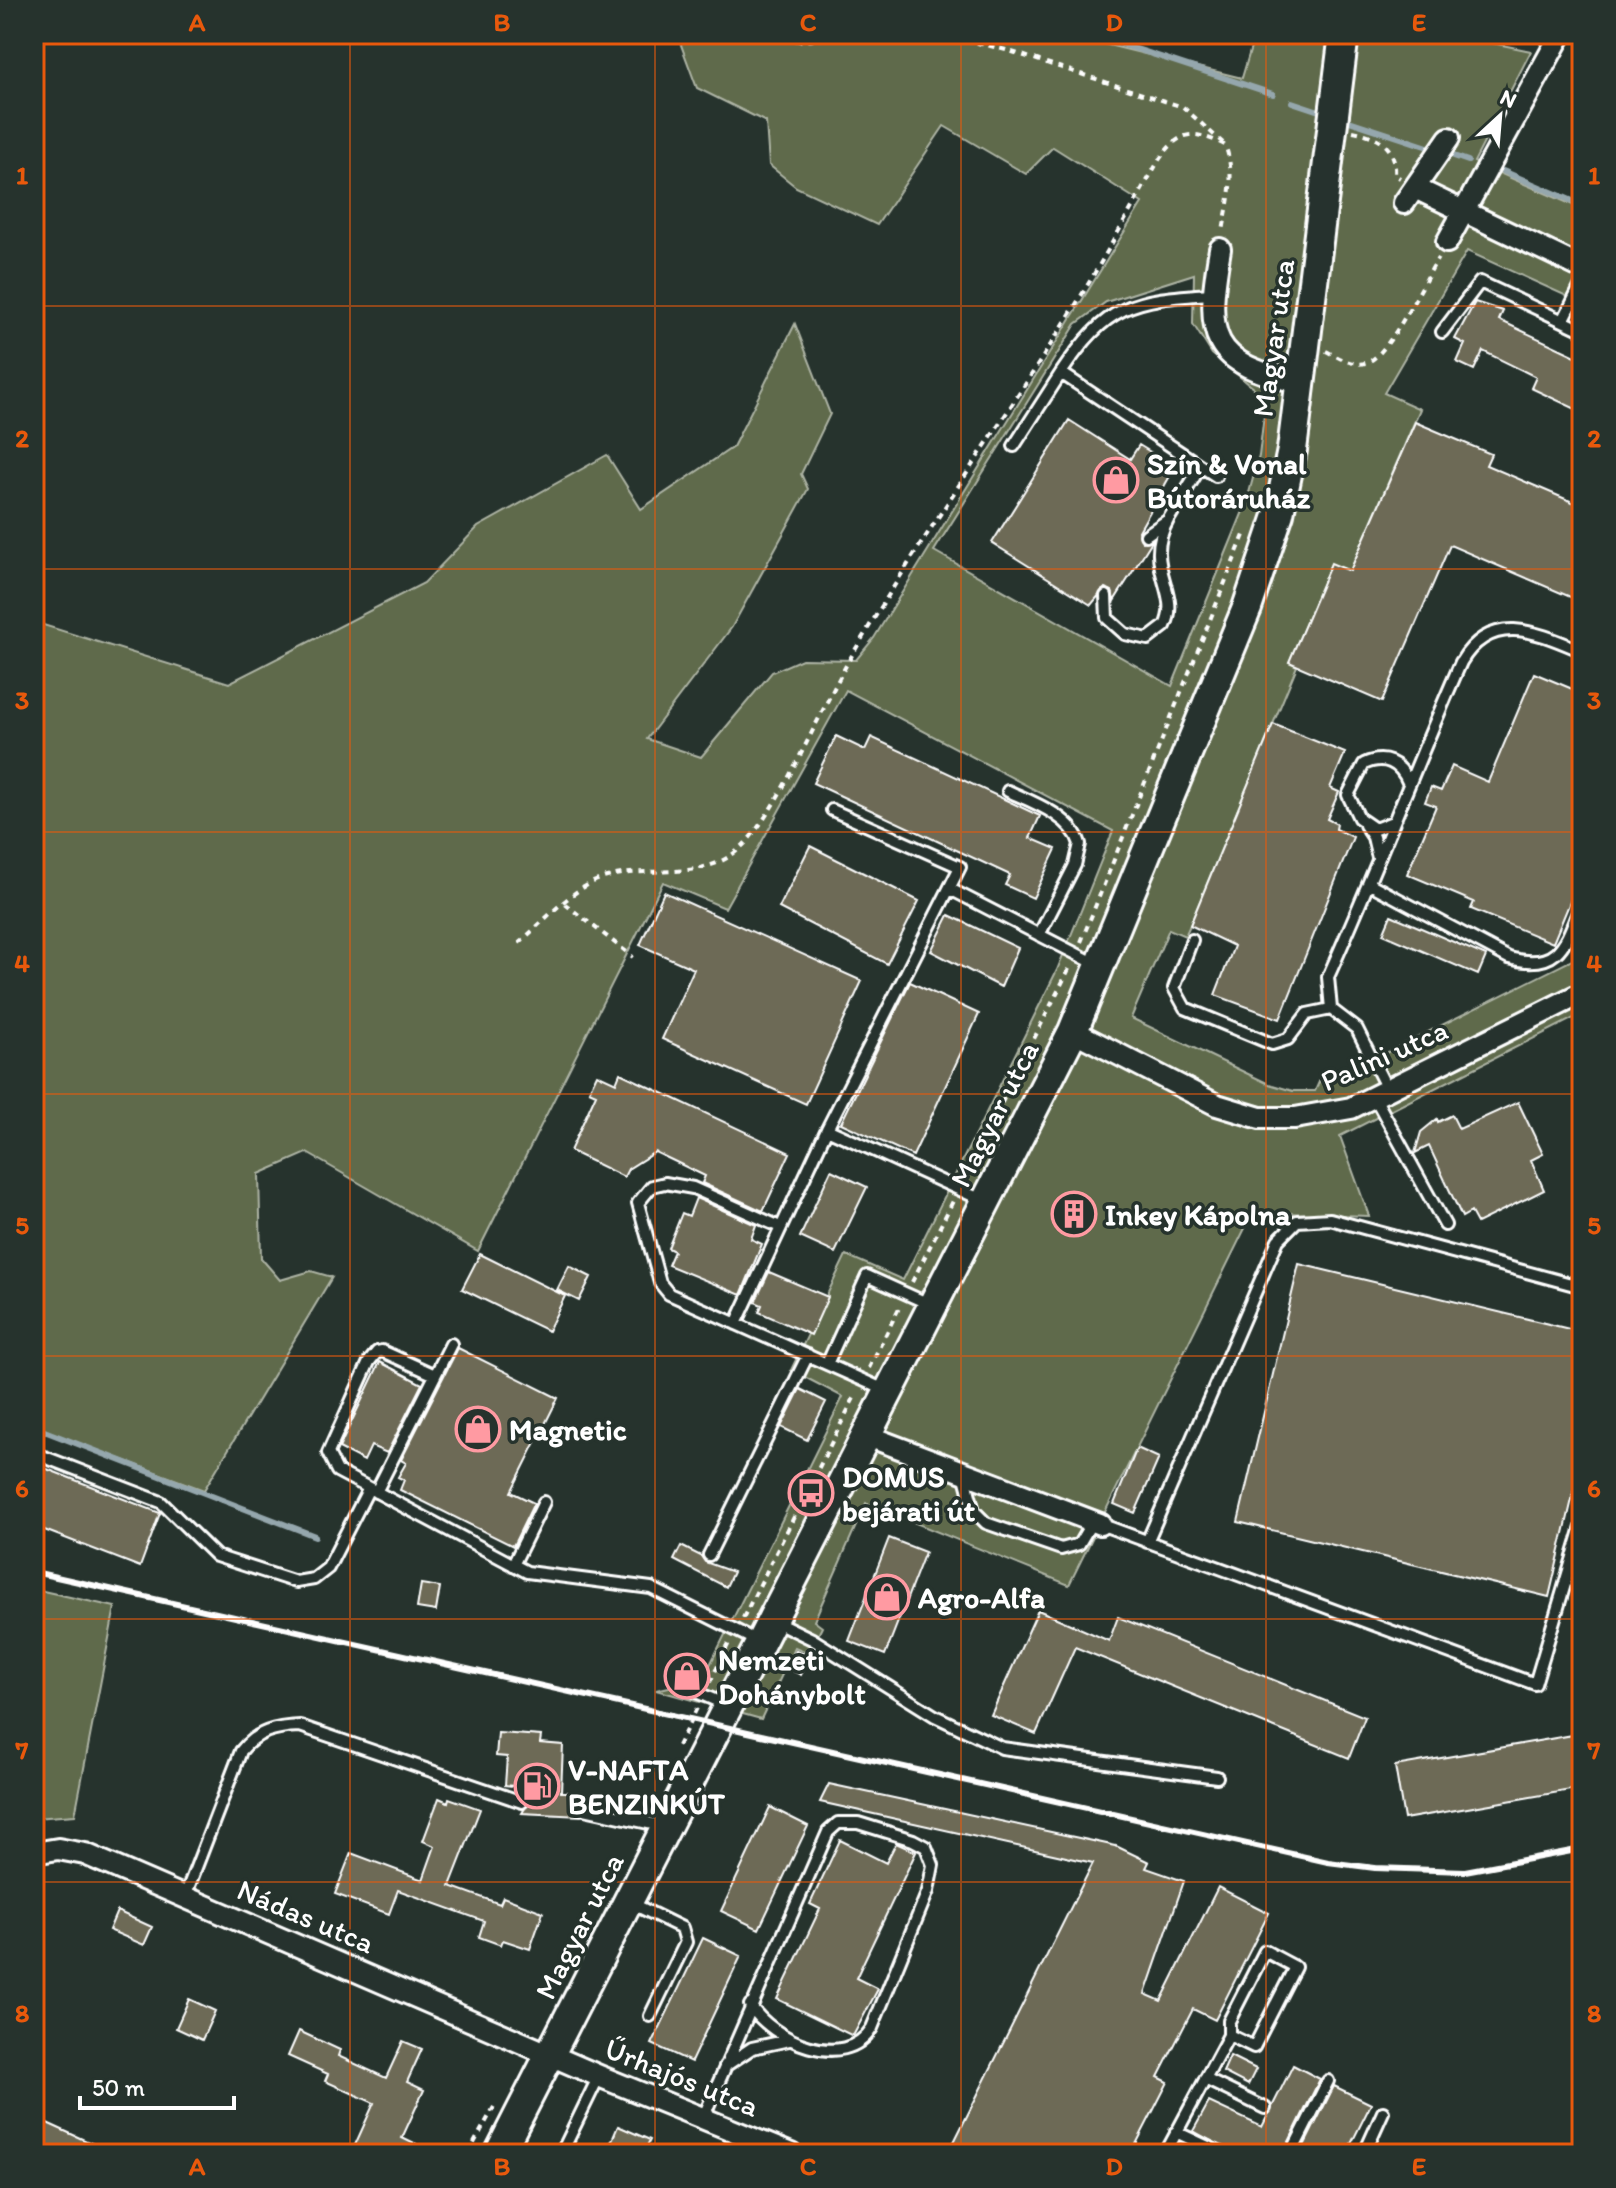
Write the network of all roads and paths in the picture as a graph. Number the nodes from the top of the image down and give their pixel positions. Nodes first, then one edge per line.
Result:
1 (760, 34) edge
2 (849, 34) edge
3 (942, 34) edge
4 (1344, 34) edge
5 (1561, 34) edge
6 (1449, 138) dead end
7 (1333, 139) junction
8 (1225, 145) junction
9 (1395, 175) dead end
10 (1463, 211) junction
11 (1447, 242) joint
12 (1220, 249) joint
13 (1582, 268) edge
14 (1582, 283) edge
15 (1212, 294) junction
16 (1563, 321) junction
17 (1582, 330) edge
18 (1442, 332) dead end
19 (1340, 358) dead end
20 (1061, 373) junction
21 (1303, 383) junction
22 (1014, 446) dead end
23 (1201, 466) junction
24 (1216, 476) dead end
25 (1168, 520) junction
26 (1146, 535) dead end
27 (1106, 596) dead end
28 (1582, 651) edge
29 (1408, 782) junction
30 (1008, 791) dead end
31 (832, 810) dead end
32 (1393, 822) junction
33 (1363, 823) junction
34 (1378, 862) junction
35 (1370, 884) junction
36 (950, 889) junction
37 (1582, 902) edge
38 (565, 904) junction
39 (1039, 935) junction
40 (1192, 940) dead end
41 (519, 943) dead end
42 (633, 957) dead end
43 (1102, 967) junction
44 (1582, 993) edge
45 (1331, 1009) junction
46 (1073, 1031) junction
47 (1382, 1094) junction
48 (827, 1129) junction
49 (988, 1202) junction
50 (1445, 1225) dead end
51 (780, 1227) junction
52 (1582, 1287) edge
53 (934, 1307) junction
54 (736, 1324) junction
55 (451, 1344) dead end
56 (808, 1355) junction
57 (827, 1364) junction
58 (435, 1375) junction
59 (890, 1393) junction
60 (868, 1436) junction
61 (34, 1453) edge
62 (964, 1473) junction
63 (372, 1490) junction
64 (544, 1502) dead end
65 (1096, 1523) junction
66 (1582, 1527) edge
67 (1147, 1542) junction
68 (709, 1555) dead end
69 (513, 1565) junction
70 (768, 1632) junction
71 (687, 1688) dead end
72 (729, 1707) junction
73 (1217, 1777) dead end
74 (522, 1802) dead end
75 (580, 1808) dead end
76 (668, 1827) junction
77 (34, 1853) edge
78 (185, 1896) junction
79 (629, 1902) junction
80 (750, 2005) junction
81 (650, 2016) dead end
82 (1229, 2035) junction
83 (789, 2040) junction
84 (550, 2055) junction
85 (724, 2067) junction
86 (599, 2076) junction
87 (1205, 2079) junction
88 (1328, 2081) dead end
89 (1265, 2108) dead end
90 (1383, 2112) dead end
91 (703, 2118) junction
92 (1176, 2132) junction
93 (499, 2154) edge
94 (561, 2154) edge
95 (791, 2154) edge
96 (1165, 2154) edge
97 (1223, 2154) edge
98 (1291, 2154) edge
99 (1364, 2154) edge

1 - 2 path
3 - 8 path
4 - 7 main road, Magyar utca
5 - 10 street
6 - 10 street
7 - 9 path
7 - 21 main road, Magyar utca
8 - 12 path
8 - 38 path
10 - 11 street
10 - 13 street
11 - 19 path
12 - 15 street
14 - 16 lane
15 - 20 lane
15 - 21 street
16 - 17 lane
16 - 18 lane
20 - 22 lane
20 - 23 lane
21 - 43 main road, Magyar utca
23 - 24 lane
23 - 25 lane
25 - 26 lane
25 - 27 lane
28 - 29 lane
29 - 32 lane
29 - 33 lane
30 - 39 lane
31 - 36 lane
32 - 33 lane
32 - 34 lane
33 - 34 lane
34 - 35 lane
35 - 37 lane
35 - 45 lane
36 - 39 lane
36 - 48 lane
38 - 41 path
38 - 42 path
39 - 43 lane
40 - 45 lane
43 - 46 main road, Magyar utca
44 - 47 street, Palini utca
45 - 47 lane
46 - 47 street, Palini utca
46 - 49 main road, Magyar utca
47 - 50 lane
48 - 49 lane
48 - 51 lane
49 - 53 main road, Magyar utca
51 - 54 lane
51 - 54 lane
52 - 67 lane
53 - 57 lane
53 - 59 main road, Magyar utca
54 - 56 lane
55 - 58 lane
56 - 57 lane
56 - 68 lane
57 - 59 lane
58 - 63 lane
58 - 63 lane
59 - 60 main road, Magyar utca
60 - 62 street
60 - 70 main road, Magyar utca
61 - 63 lane
62 - 65 street
62 - 65 lane
63 - 69 lane
64 - 69 lane
65 - 67 lane
66 - 67 lane
69 - 70 lane
70 - 72 main road, Magyar utca
70 - 73 lane
71 - 72 lane
72 - 76 main road, Magyar utca
74 - 78 lane
75 - 76 lane
76 - 79 main road, Magyar utca
77 - 78 street, Nádas utca
78 - 84 street, Nádas utca
79 - 81 lane
79 - 84 main road, Magyar utca
80 - 83 lane
80 - 83 lane
80 - 85 lane
82 - 82 lane
82 - 87 lane
83 - 85 lane
84 - 86 street, Űrhajós utca
84 - 93 main road, Magyar utca
85 - 91 lane
86 - 91 street, Űrhajós utca
86 - 94 lane
87 - 89 lane
87 - 92 lane
88 - 98 lane
90 - 99 lane
91 - 95 street, Űrhajós utca
92 - 96 lane
92 - 97 lane

